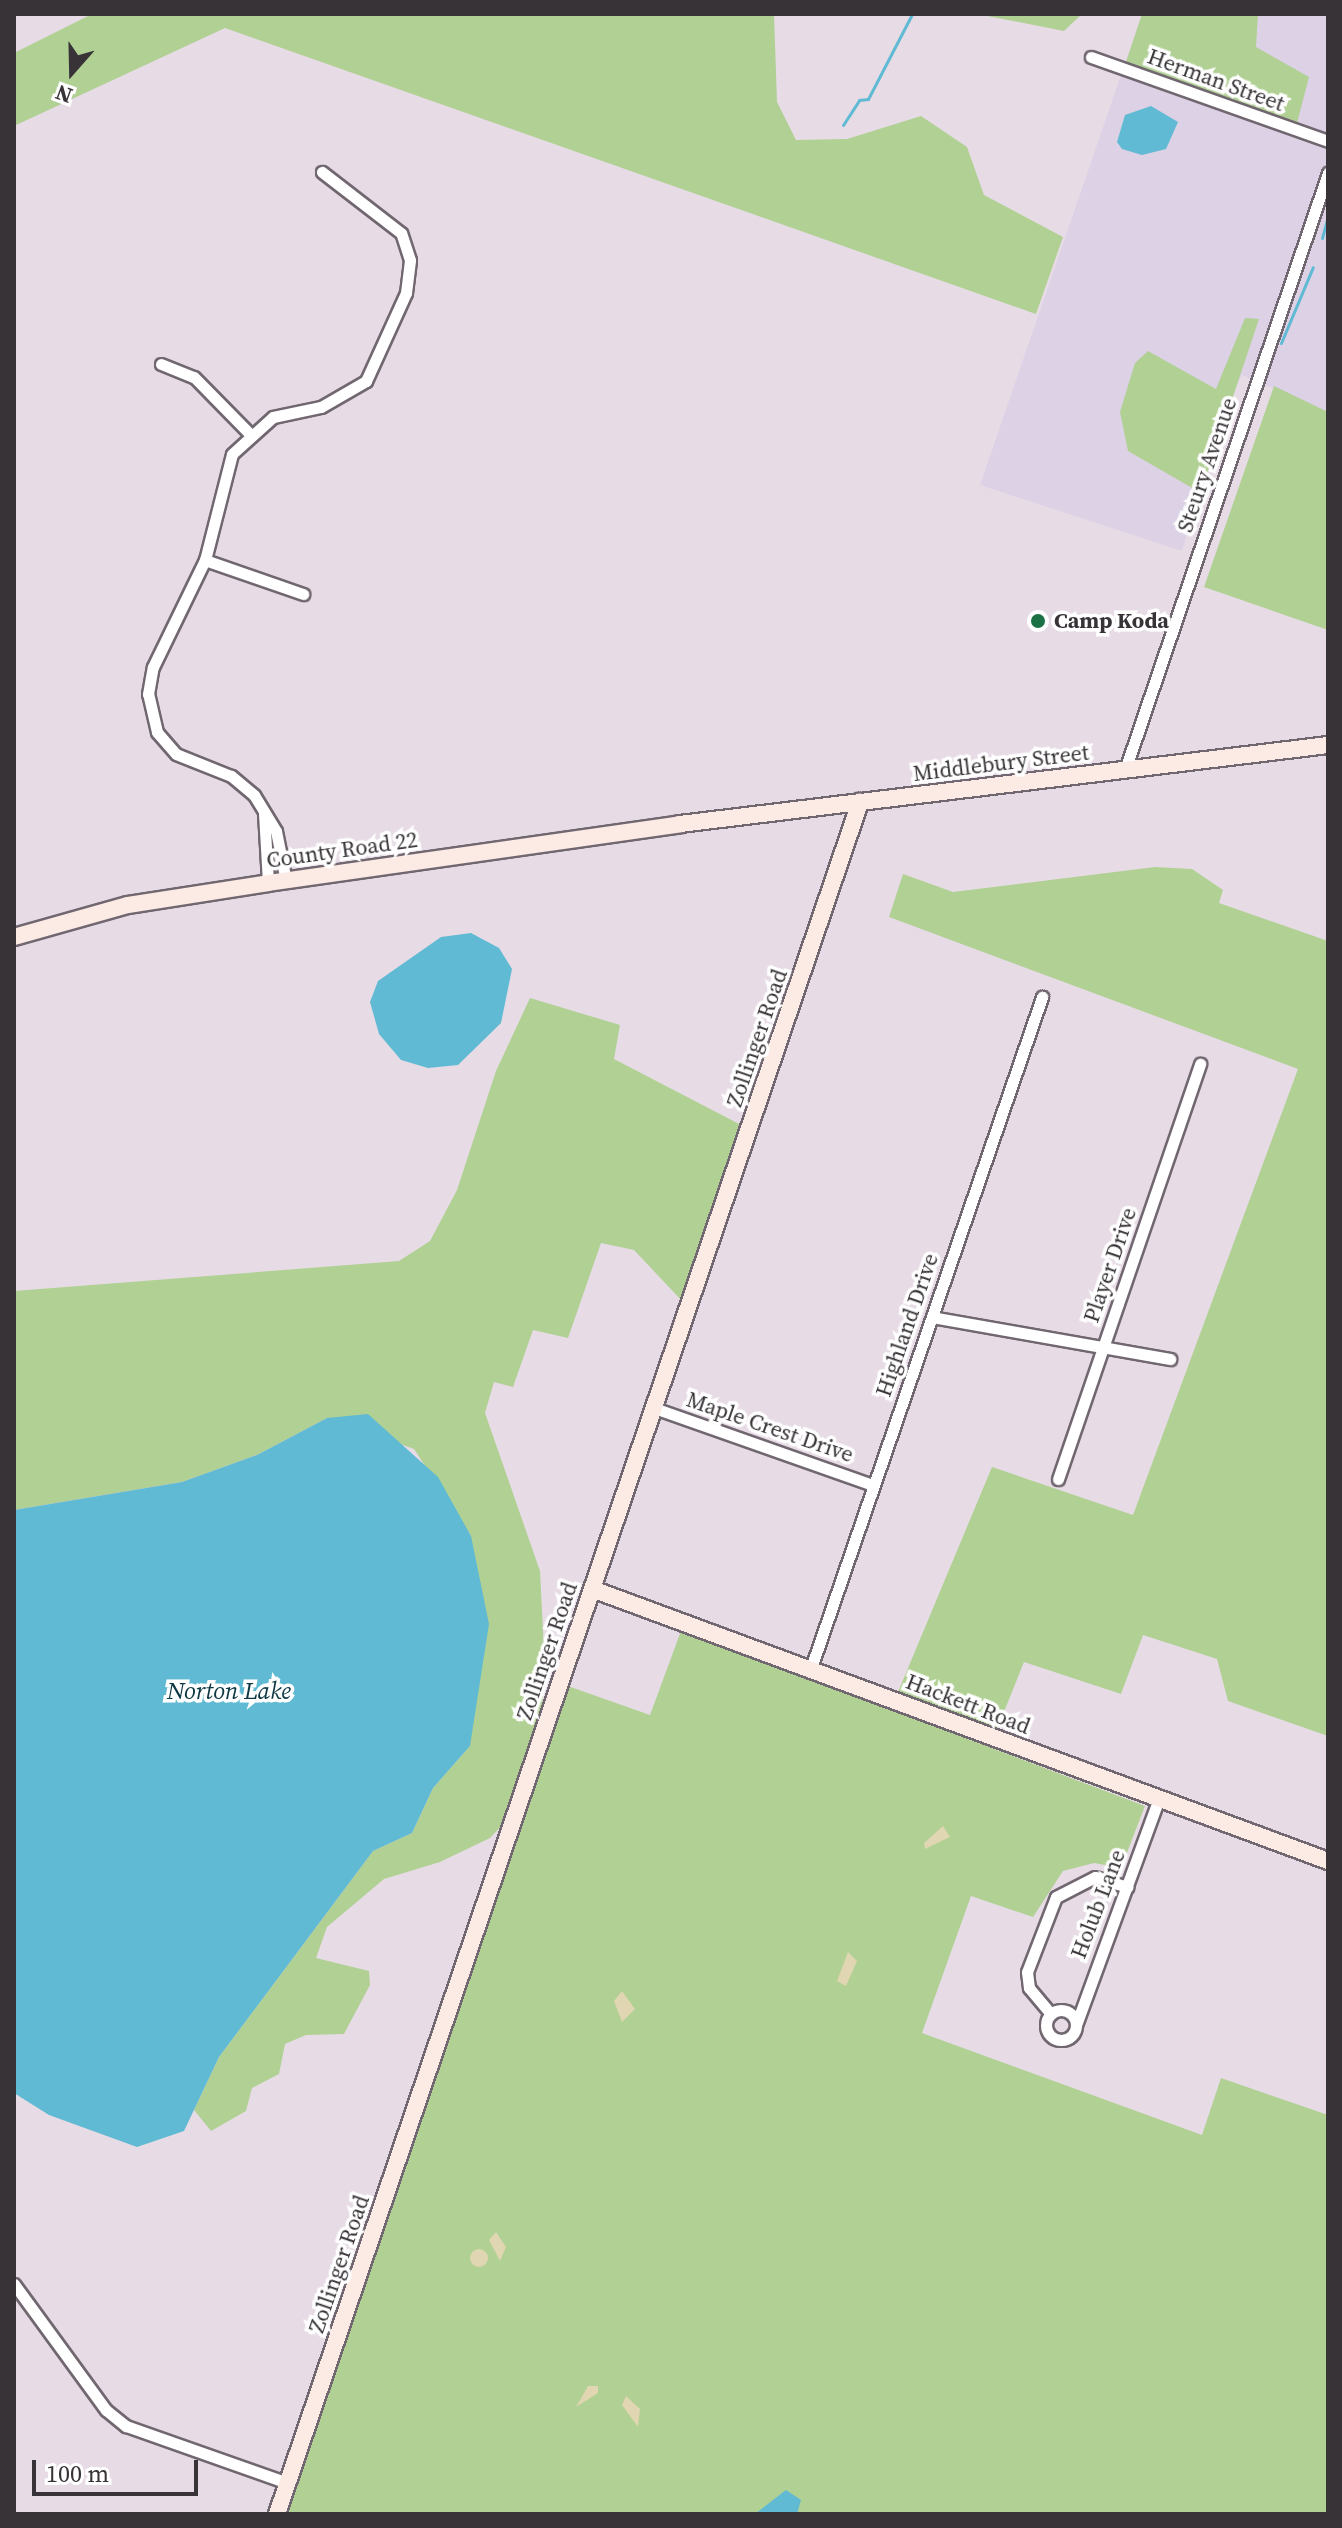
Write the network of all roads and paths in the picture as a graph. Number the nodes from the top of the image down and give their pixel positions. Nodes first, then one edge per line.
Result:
1 (1091, 57) dead end
2 (1328, 141) edge
3 (322, 172) dead end
4 (1328, 173) edge
5 (161, 364) dead end
6 (250, 434) junction
7 (205, 560) junction
8 (303, 594) dead end
9 (1328, 745) edge
10 (1125, 770) junction
11 (860, 802) junction
12 (264, 813) junction
13 (680, 824) joint
14 (286, 881) junction
15 (268, 883) junction
16 (14, 937) edge
17 (1042, 997) dead end
18 (1200, 1064) dead end
19 (932, 1317) junction
20 (1102, 1350) junction
21 (1170, 1359) dead end
22 (654, 1408) junction
23 (1058, 1479) dead end
24 (873, 1485) junction
25 (592, 1589) junction
26 (811, 1668) junction
27 (1159, 1798) junction
28 (1328, 1861) edge
29 (1127, 1887) junction
30 (1051, 2014) junction
31 (1076, 2025) junction
32 (14, 2284) edge
33 (288, 2483) junction
34 (277, 2514) edge

1 - 2 street, Herman Street
3 - 6 street
4 - 10 street, Steury Avenue
5 - 6 street
6 - 7 street
7 - 8 street
7 - 12 street
9 - 10 street, Middlebury Street
10 - 11 street, Middlebury Street
11 - 13 street, Middlebury Street
11 - 22 street, Zollinger Road
12 - 14 street
12 - 15 street
13 - 14 street, County Road 22
14 - 15 street, County Road 22
15 - 16 street, County Road 22
17 - 19 street, Highland Drive
18 - 20 street, Player Drive
19 - 20 street
19 - 24 street, Highland Drive
20 - 21 street
20 - 23 street, Player Drive
22 - 24 street, Maple Crest Drive
22 - 25 street, Zollinger Road
24 - 26 street, Highland Drive
25 - 26 street, Hackett Road
25 - 33 street, Zollinger Road
26 - 27 street, Hackett Road
27 - 28 street, Hackett Road
27 - 29 street, Holub Lane
29 - 30 street
29 - 31 street, Holub Lane
30 - 31 street
30 - 31 street
32 - 33 street
33 - 34 street, Zollinger Road

